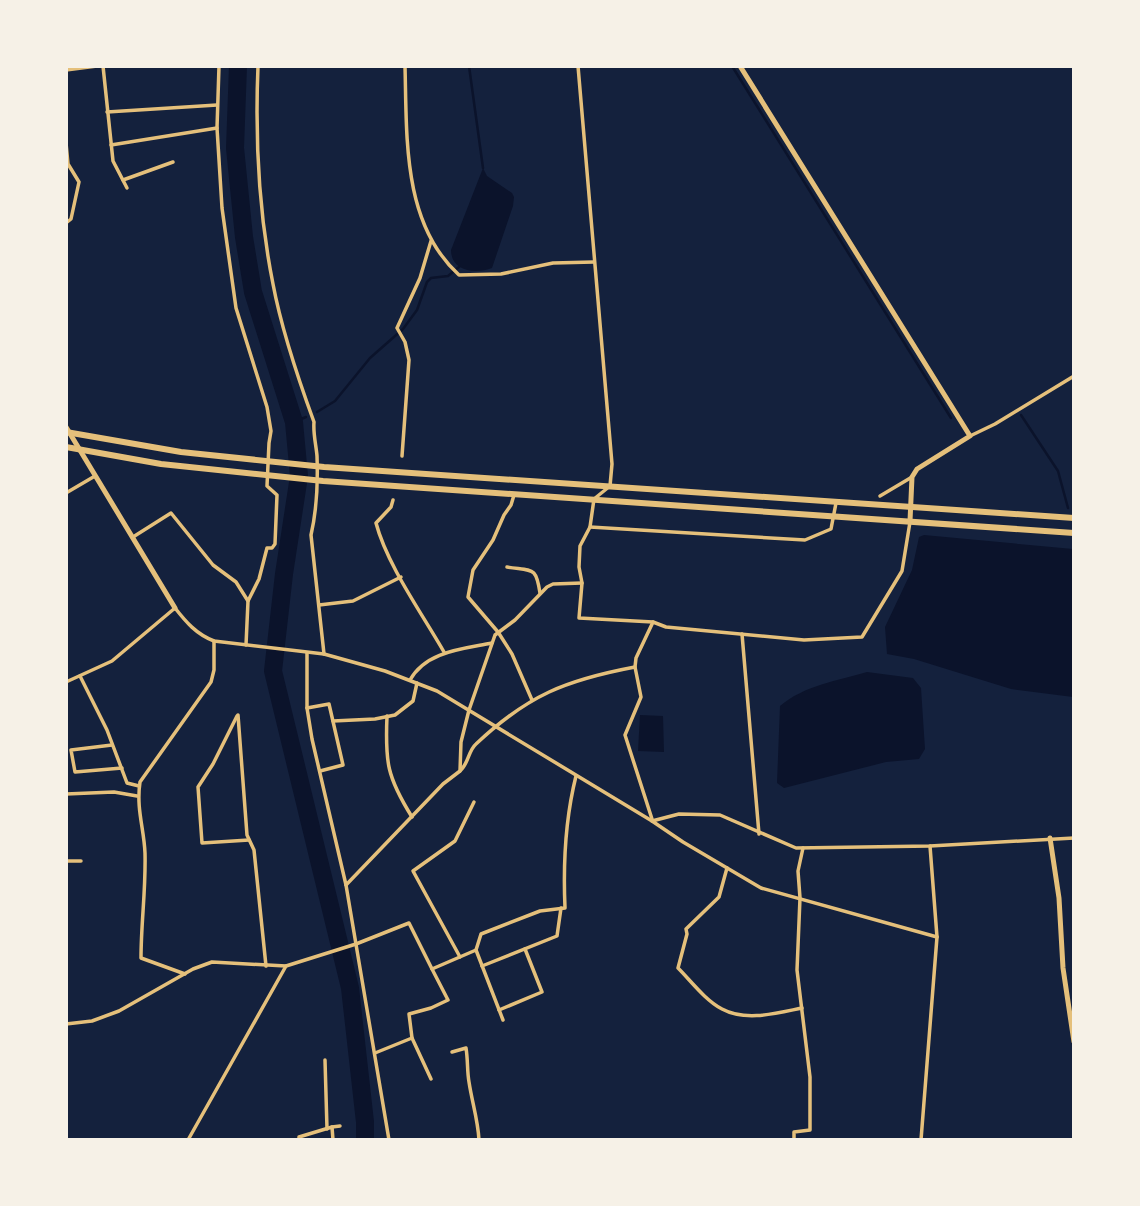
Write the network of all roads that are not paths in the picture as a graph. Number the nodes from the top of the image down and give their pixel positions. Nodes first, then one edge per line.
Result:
1 (97, 66) edge
2 (103, 66) edge
3 (219, 66) edge
4 (258, 66) edge
5 (405, 66) edge
6 (578, 66) edge
7 (740, 66) edge
8 (66, 70) edge
9 (218, 105) junction
10 (107, 112) junction
11 (218, 128) junction
12 (66, 143) edge
13 (111, 145) junction
14 (67, 160) edge
15 (173, 162) dead end
16 (123, 180) junction
17 (127, 188) dead end
18 (66, 223) edge
19 (431, 241) junction
20 (595, 262) junction
21 (1073, 376) edge
22 (68, 431) edge
23 (971, 436) junction
24 (66, 447) edge
25 (81, 450) junction
26 (402, 456) dead end
27 (95, 476) junction
28 (912, 477) junction
29 (610, 486) junction
30 (66, 493) edge
31 (514, 494) junction
32 (880, 496) dead end
33 (594, 499) junction
34 (393, 500) dead end
35 (836, 503) junction
36 (910, 508) junction
37 (834, 516) junction
38 (1073, 519) edge
39 (910, 521) junction
40 (590, 527) junction
41 (1073, 533) edge
42 (132, 538) junction
43 (508, 567) dead end
44 (401, 577) junction
45 (582, 583) junction
46 (540, 593) junction
47 (248, 601) junction
48 (319, 605) junction
49 (174, 608) junction
50 (653, 622) junction
51 (498, 632) junction
52 (742, 633) junction
53 (214, 641) junction
54 (492, 643) junction
55 (246, 645) junction
56 (444, 652) junction
57 (307, 653) junction
58 (324, 654) junction
59 (635, 667) junction
60 (80, 676) junction
61 (410, 680) junction
62 (66, 682) edge
63 (417, 683) junction
64 (532, 700) junction
65 (307, 708) junction
66 (469, 710) junction
67 (387, 716) junction
68 (333, 721) junction
69 (496, 727) junction
70 (113, 745) junction
71 (122, 768) junction
72 (320, 771) junction
73 (460, 771) junction
74 (576, 776) junction
75 (139, 786) junction
76 (66, 794) edge
77 (138, 796) junction
78 (474, 802) dead end
79 (412, 817) junction
80 (652, 821) junction
81 (759, 834) junction
82 (1050, 838) junction
83 (1073, 838) edge
84 (249, 840) junction
85 (930, 846) junction
86 (803, 848) junction
87 (66, 861) edge
88 (81, 861) dead end
89 (727, 868) junction
90 (346, 885) junction
91 (800, 898) junction
92 (561, 908) junction
93 (937, 937) junction
94 (356, 944) junction
95 (525, 949) junction
96 (477, 950) junction
97 (460, 957) junction
98 (266, 966) junction
99 (482, 966) junction
100 (286, 967) junction
101 (432, 969) junction
102 (185, 974) junction
103 (1070, 994) edge
104 (802, 1008) junction
105 (499, 1010) junction
106 (503, 1020) dead end
107 (66, 1024) edge
108 (412, 1038) junction
109 (1073, 1042) edge
110 (452, 1052) dead end
111 (375, 1053) junction
112 (325, 1060) dead end
113 (431, 1079) dead end
114 (340, 1126) dead end
115 (330, 1128) junction
116 (188, 1139) edge
117 (299, 1139) edge
118 (333, 1139) edge
119 (389, 1139) edge
120 (479, 1139) edge
121 (794, 1139) edge
122 (921, 1139) edge

1 - 8 street
2 - 10 street
3 - 9 street
4 - 48 street
5 - 19 street
6 - 20 street
7 - 23 street
9 - 10 street
9 - 11 street
10 - 13 street
11 - 13 street
11 - 47 street
12 - 14 street
13 - 16 street
14 - 18 street
15 - 16 street
16 - 17 street
19 - 20 street
19 - 26 street
20 - 29 street
21 - 23 street
22 - 25 street
22 - 29 highway
23 - 28 street
24 - 25 highway
25 - 27 street
25 - 31 highway
27 - 30 street
27 - 42 street
28 - 32 street
28 - 36 street
29 - 33 street
29 - 35 highway
31 - 33 highway
31 - 51 street
33 - 37 highway
33 - 40 street
34 - 44 street
35 - 36 highway
35 - 37 street
36 - 38 highway
36 - 39 street
37 - 39 highway
37 - 40 street
39 - 41 highway
39 - 52 street
40 - 45 street
42 - 47 street
42 - 49 street
43 - 46 street
44 - 48 street
44 - 56 street
45 - 46 street
45 - 50 street
46 - 51 street
47 - 55 street
48 - 58 street
49 - 53 street
49 - 60 street
50 - 52 street
50 - 59 street
51 - 54 street
51 - 64 street
52 - 81 street
53 - 55 street
53 - 75 street
54 - 56 street
54 - 66 street
55 - 57 street
56 - 61 street
57 - 58 street
57 - 65 street
58 - 61 street
59 - 64 street
59 - 80 street
60 - 62 street
60 - 70 street
61 - 63 street
63 - 66 street
63 - 67 street
64 - 69 street
65 - 68 street
65 - 72 street
66 - 69 street
66 - 73 street
67 - 68 street
67 - 79 street
68 - 72 street
69 - 73 street
69 - 74 street
70 - 71 street
70 - 71 street
71 - 75 street
72 - 90 street
73 - 79 street
74 - 80 street
74 - 92 street
75 - 77 street
76 - 77 street
77 - 102 street
78 - 97 street
79 - 90 street
80 - 81 street
80 - 89 street
81 - 86 street
82 - 83 street
82 - 85 street
82 - 103 street
84 - 84 street
84 - 98 street
85 - 86 street
85 - 93 street
86 - 91 street
87 - 88 street
89 - 91 street
89 - 104 street
90 - 94 street
91 - 93 street
91 - 104 street
92 - 95 street
92 - 96 street
93 - 122 street
94 - 100 street
94 - 101 street
94 - 111 street
95 - 99 street
95 - 105 street
96 - 97 street
96 - 99 street
97 - 101 street
98 - 100 street
98 - 102 street
99 - 105 street
100 - 116 street
101 - 108 street
102 - 107 street
103 - 109 street
104 - 121 street
105 - 106 street
108 - 111 street
108 - 113 street
110 - 120 street
111 - 119 street
112 - 115 street
114 - 115 street
115 - 117 street
115 - 118 street

